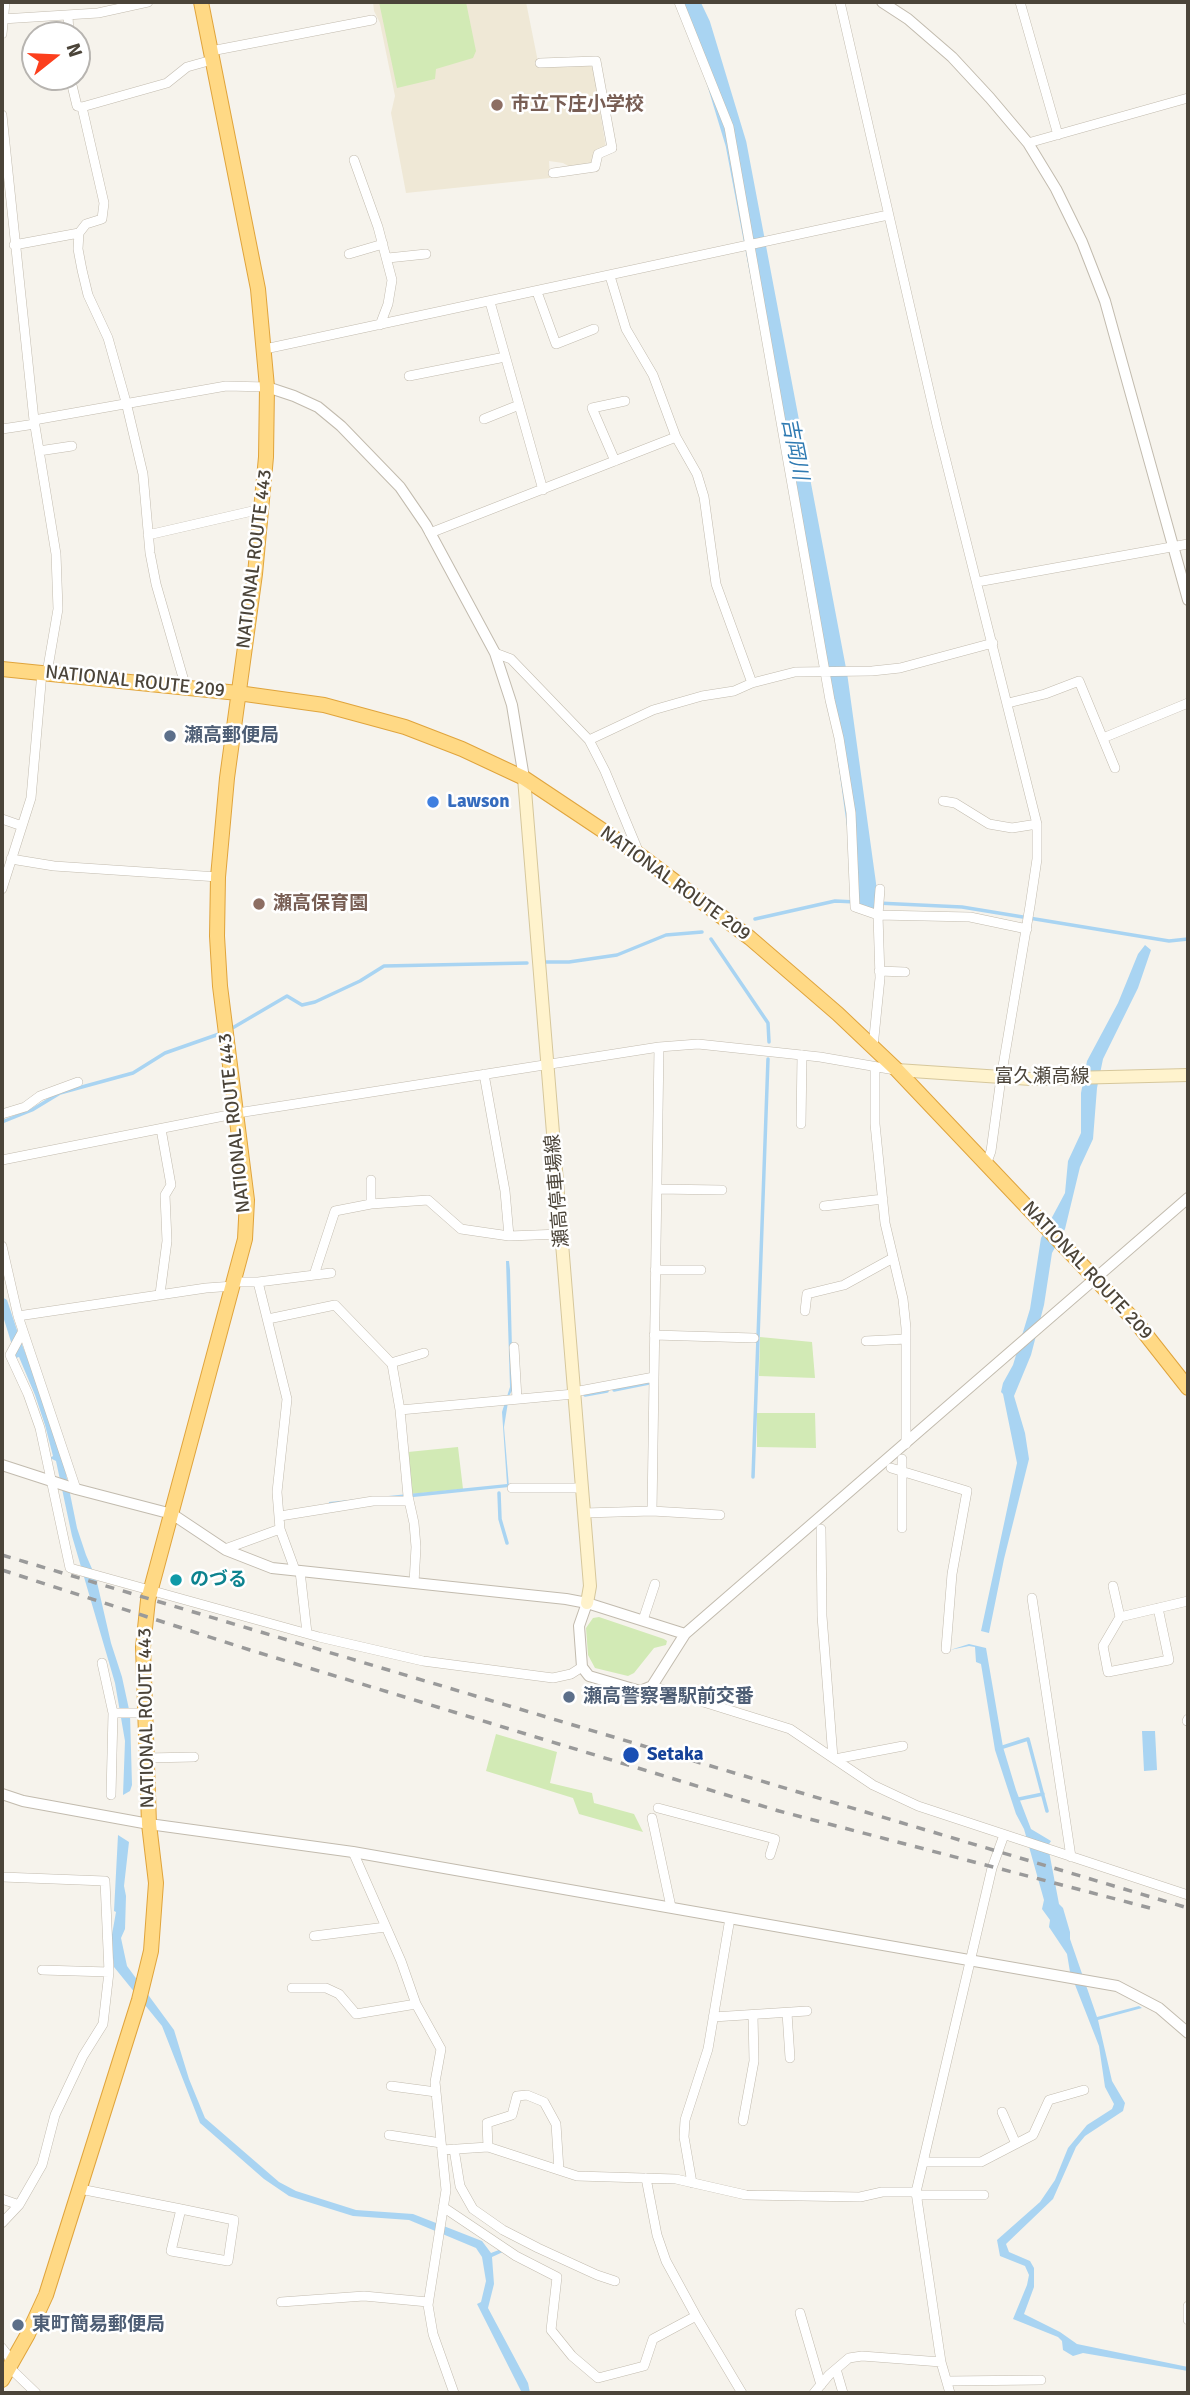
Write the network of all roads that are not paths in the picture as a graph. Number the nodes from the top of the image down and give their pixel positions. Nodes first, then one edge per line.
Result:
1 (5, 2) edge
2 (148, 2) edge
3 (201, 2) edge
4 (679, 2) edge
5 (840, 2) edge
6 (883, 2) edge
7 (1020, 2) edge
8 (68, 15) junction
9 (2, 19) edge
10 (372, 20) dead end
11 (68, 21) edge
12 (2, 34) edge
13 (212, 56) junction
14 (540, 63) dead end
15 (73, 91) edge
16 (1188, 98) edge
17 (82, 107) junction
18 (2, 115) edge
19 (1058, 135) junction
20 (1028, 144) junction
21 (354, 160) dead end
22 (553, 173) dead end
23 (888, 215) junction
24 (79, 233) junction
25 (383, 244) junction
26 (14, 246) junction
27 (750, 246) junction
28 (349, 254) dead end
29 (426, 254) dead end
30 (388, 258) junction
31 (610, 276) junction
32 (537, 292) junction
33 (490, 302) junction
34 (380, 325) junction
35 (594, 329) dead end
36 (265, 349) junction
37 (505, 357) junction
38 (409, 376) dead end
39 (267, 387) junction
40 (625, 401) dead end
41 (126, 402) junction
42 (519, 405) junction
43 (484, 419) dead end
44 (34, 422) junction
45 (2, 429) edge
46 (676, 437) junction
47 (72, 446) dead end
48 (39, 451) junction
49 (615, 461) junction
50 (543, 490) junction
51 (261, 509) junction
52 (430, 533) junction
53 (148, 535) junction
54 (1188, 544) edge
55 (1174, 548) junction
56 (977, 582) junction
57 (1188, 600) edge
58 (993, 643) junction
59 (495, 653) junction
60 (2, 669) edge
61 (827, 671) junction
62 (45, 673) junction
63 (752, 683) junction
64 (186, 688) junction
65 (238, 693) junction
66 (1008, 703) junction
67 (1188, 703) edge
68 (1102, 738) junction
69 (589, 740) junction
70 (1115, 768) dead end
71 (524, 778) junction
72 (943, 802) dead end
73 (2, 819) edge
74 (1037, 824) junction
75 (22, 825) junction
76 (640, 856) junction
77 (11, 859) junction
78 (218, 877) junction
79 (2, 889) edge
80 (880, 889) dead end
81 (878, 915) junction
82 (1027, 929) junction
83 (879, 971) junction
84 (905, 972) dead end
85 (659, 1047) junction
86 (873, 1047) junction
87 (802, 1055) junction
88 (547, 1064) junction
89 (876, 1068) junction
90 (897, 1070) junction
91 (484, 1074) junction
92 (1188, 1075) edge
93 (1001, 1078) junction
94 (78, 1082) dead end
95 (2, 1114) edge
96 (236, 1114) junction
97 (802, 1124) dead end
98 (161, 1129) junction
99 (2, 1160) edge
100 (986, 1165) junction
101 (371, 1180) dead end
102 (657, 1189) junction
103 (722, 1190) dead end
104 (1188, 1198) edge
105 (883, 1199) junction
106 (371, 1204) junction
107 (824, 1206) dead end
108 (561, 1234) junction
109 (509, 1236) junction
110 (2, 1247) edge
111 (893, 1258) junction
112 (656, 1270) junction
113 (701, 1270) dead end
114 (331, 1273) dead end
115 (314, 1275) junction
116 (1095, 1278) junction
117 (258, 1282) junction
118 (234, 1284) junction
119 (160, 1294) junction
120 (805, 1311) dead end
121 (18, 1316) junction
122 (268, 1319) junction
123 (23, 1331) junction
124 (654, 1335) junction
125 (754, 1338) dead end
126 (906, 1339) junction
127 (866, 1342) dead end
128 (514, 1347) dead end
129 (424, 1353) dead end
130 (391, 1363) junction
131 (1183, 1374) edge
132 (654, 1377) junction
133 (1188, 1388) edge
134 (574, 1393) junction
135 (517, 1399) junction
136 (400, 1410) junction
137 (906, 1444) junction
138 (902, 1459) dead end
139 (2, 1465) edge
140 (891, 1468) dead end
141 (902, 1471) junction
142 (51, 1481) junction
143 (512, 1488) dead end
144 (582, 1488) junction
145 (76, 1489) junction
146 (409, 1501) junction
147 (652, 1511) junction
148 (584, 1513) junction
149 (172, 1514) junction
150 (720, 1515) dead end
151 (280, 1516) junction
152 (902, 1528) dead end
153 (280, 1529) junction
154 (821, 1530) dead end
155 (225, 1549) junction
156 (297, 1571) junction
157 (414, 1583) junction
158 (655, 1584) dead end
159 (1113, 1586) dead end
160 (149, 1590) junction
161 (1032, 1598) dead end
162 (1188, 1601) edge
163 (587, 1603) junction
164 (1158, 1608) junction
165 (1120, 1616) junction
166 (643, 1620) junction
167 (307, 1633) junction
168 (685, 1634) junction
169 (946, 1649) dead end
170 (102, 1663) dead end
171 (582, 1667) junction
172 (652, 1686) junction
173 (113, 1713) junction
174 (145, 1713) junction
175 (903, 1746) dead end
176 (194, 1757) dead end
177 (146, 1758) junction
178 (834, 1759) junction
179 (2, 1794) edge
180 (111, 1795) dead end
181 (658, 1808) dead end
182 (652, 1818) dead end
183 (149, 1824) junction
184 (1004, 1835) junction
185 (353, 1852) junction
186 (770, 1855) dead end
187 (1071, 1857) junction
188 (2, 1877) edge
189 (1188, 1895) edge
190 (671, 1907) junction
191 (730, 1918) junction
192 (386, 1927) junction
193 (314, 1936) dead end
194 (970, 1960) junction
195 (42, 1970) dead end
196 (109, 1972) junction
197 (292, 1988) dead end
198 (416, 2004) junction
199 (807, 2011) dead end
200 (787, 2012) junction
201 (753, 2015) junction
202 (713, 2017) junction
203 (1188, 2033) edge
204 (789, 2058) dead end
205 (391, 2086) dead end
206 (1084, 2090) dead end
207 (436, 2092) junction
208 (1002, 2112) dead end
209 (743, 2122) dead end
210 (389, 2135) dead end
211 (1016, 2144) junction
212 (442, 2147) junction
213 (488, 2147) junction
214 (454, 2149) junction
215 (923, 2162) junction
216 (559, 2170) junction
217 (646, 2178) junction
218 (692, 2183) junction
219 (80, 2189) junction
220 (916, 2194) junction
221 (984, 2195) dead end
222 (2, 2199) edge
223 (19, 2204) junction
224 (443, 2207) junction
225 (181, 2209) junction
226 (2, 2222) edge
227 (615, 2281) dead end
228 (281, 2302) dead end
229 (428, 2302) junction
230 (1188, 2306) edge
231 (800, 2313) dead end
232 (695, 2316) junction
233 (1188, 2320) edge
234 (2, 2348) edge
235 (941, 2362) junction
236 (836, 2369) junction
237 (6, 2374) edge
238 (1041, 2380) dead end
239 (947, 2381) junction
240 (821, 2385) junction
241 (36, 2393) edge
242 (454, 2393) edge
243 (742, 2393) edge
244 (814, 2393) edge
245 (843, 2393) edge
246 (950, 2393) edge

1 - 9 street
2 - 8 street
3 - 13 highway, NATIONAL ROUTE 443
4 - 27 street
5 - 23 street
6 - 20 street
7 - 19 street
8 - 9 street
8 - 11 street
9 - 12 street
10 - 13 street
13 - 17 street
13 - 36 highway, NATIONAL ROUTE 443
14 - 22 street
15 - 17 street
16 - 19 street
17 - 24 street
18 - 26 street
19 - 20 street
20 - 55 street
21 - 25 street
23 - 27 street
23 - 56 street
24 - 26 street
24 - 41 street
25 - 28 street
25 - 30 street
26 - 44 street
27 - 31 street
27 - 61 street
29 - 30 street
30 - 34 street
31 - 32 street
31 - 46 street
32 - 33 street
32 - 35 street
33 - 34 street
33 - 37 street
34 - 36 street
36 - 39 highway, NATIONAL ROUTE 443
37 - 38 street
37 - 42 street
39 - 41 street
39 - 51 highway, NATIONAL ROUTE 443
39 - 52 street
40 - 49 street
41 - 44 street
41 - 53 street
42 - 43 street
42 - 50 street
44 - 45 street
44 - 48 street
46 - 49 street
46 - 63 street
47 - 48 street
48 - 62 street
49 - 50 street
50 - 52 street
51 - 53 street
51 - 65 highway, NATIONAL ROUTE 443
52 - 59 street
53 - 64 street
54 - 55 street
55 - 56 street
55 - 57 street
56 - 58 street
58 - 61 street
58 - 66 street
59 - 69 street
59 - 71 street
60 - 62 highway, NATIONAL ROUTE 209
61 - 63 street
61 - 81 street
62 - 64 highway, NATIONAL ROUTE 209
62 - 75 street
63 - 69 street
64 - 65 highway, NATIONAL ROUTE 209
65 - 71 highway, NATIONAL ROUTE 209
65 - 78 highway, NATIONAL ROUTE 443
66 - 68 street
66 - 74 street
67 - 68 street
68 - 70 street
69 - 76 street
71 - 76 highway, NATIONAL ROUTE 209
71 - 88 main road, 瀬高停車場線
72 - 74 street
73 - 75 street
74 - 82 street
75 - 77 street
76 - 86 highway, NATIONAL ROUTE 209
77 - 78 street
77 - 79 street
78 - 96 highway, NATIONAL ROUTE 443
80 - 81 street
81 - 82 street
81 - 83 street
82 - 93 street
83 - 84 street
83 - 86 street
85 - 87 street
85 - 88 street
85 - 102 street
86 - 90 highway, NATIONAL ROUTE 209
87 - 89 street
87 - 97 street
88 - 91 street
88 - 108 main road, 瀬高停車場線
89 - 90 street
89 - 105 street
90 - 93 main road, 富久瀬高線
90 - 100 highway, NATIONAL ROUTE 209
91 - 96 street
91 - 109 street
92 - 93 main road, 富久瀬高線
93 - 100 street
94 - 95 street
96 - 98 street
96 - 118 highway, NATIONAL ROUTE 443
98 - 99 street
98 - 119 street
100 - 116 highway, NATIONAL ROUTE 209
101 - 106 street
102 - 103 street
102 - 112 street
104 - 116 street
105 - 107 street
105 - 111 street
106 - 109 street
106 - 115 street
108 - 109 street
108 - 134 main road, 瀬高停車場線
110 - 121 street
111 - 120 street
111 - 126 street
112 - 113 street
112 - 124 street
114 - 115 street
115 - 117 street
116 - 131 highway, NATIONAL ROUTE 209
116 - 137 street
117 - 118 street
117 - 122 street
118 - 119 street
118 - 149 highway, NATIONAL ROUTE 443
119 - 121 street
121 - 123 street
122 - 130 street
122 - 151 street
123 - 142 street
123 - 145 street
124 - 125 street
124 - 132 street
126 - 127 street
126 - 137 street
128 - 135 street
129 - 130 street
130 - 136 street
131 - 133 highway, NATIONAL ROUTE 209
132 - 134 street
132 - 147 street
134 - 135 street
134 - 144 main road, 瀬高停車場線
135 - 136 street
136 - 146 street
137 - 168 street
138 - 141 street
139 - 142 street
140 - 141 street
141 - 152 street
141 - 169 street
142 - 145 street
142 - 160 street
143 - 144 street
144 - 148 main road, 瀬高停車場線
145 - 149 street
146 - 151 street
146 - 157 street
147 - 148 street
147 - 150 street
148 - 163 main road, 瀬高停車場線
149 - 155 street
149 - 160 highway, NATIONAL ROUTE 443
151 - 153 street
153 - 155 street
153 - 156 street
154 - 178 street
155 - 156 street
156 - 157 street
156 - 167 street
157 - 163 street
158 - 166 street
159 - 165 street
160 - 167 street
160 - 174 highway, NATIONAL ROUTE 443
161 - 187 street
162 - 164 street
163 - 166 street
163 - 171 street
164 - 165 street
164 - 165 street
166 - 168 street
167 - 171 street
168 - 172 street
170 - 173 street
171 - 172 street
172 - 178 street
173 - 174 street
173 - 180 street
174 - 177 highway, NATIONAL ROUTE 443
175 - 178 street
176 - 177 street
177 - 183 highway, NATIONAL ROUTE 443
178 - 184 street
179 - 183 street
181 - 186 street
182 - 190 street
183 - 185 street
183 - 219 highway, NATIONAL ROUTE 443
184 - 187 street
184 - 194 street
185 - 190 street
185 - 192 street
187 - 189 street
188 - 196 street
190 - 191 street
191 - 194 street
191 - 202 street
192 - 193 street
192 - 198 street
194 - 203 street
194 - 215 street
195 - 196 street
196 - 223 street
197 - 198 street
198 - 207 street
199 - 200 street
200 - 201 street
200 - 204 street
201 - 202 street
201 - 209 street
202 - 218 street
205 - 207 street
206 - 211 street
207 - 212 street
208 - 211 street
210 - 212 street
211 - 215 street
212 - 214 street
212 - 224 street
213 - 214 street
213 - 216 street
213 - 216 street
214 - 227 street
215 - 220 street
216 - 217 street
217 - 218 street
217 - 232 street
218 - 220 street
219 - 225 street
219 - 237 highway, NATIONAL ROUTE 443
220 - 221 street
220 - 235 street
222 - 223 street
223 - 226 street
224 - 229 street
224 - 232 street
225 - 225 street
228 - 229 street
229 - 242 street
230 - 233 street
231 - 240 street
232 - 243 street
234 - 237 street
235 - 236 street
235 - 239 street
236 - 240 street
236 - 245 street
237 - 241 street
238 - 239 street
239 - 246 street
240 - 244 street

